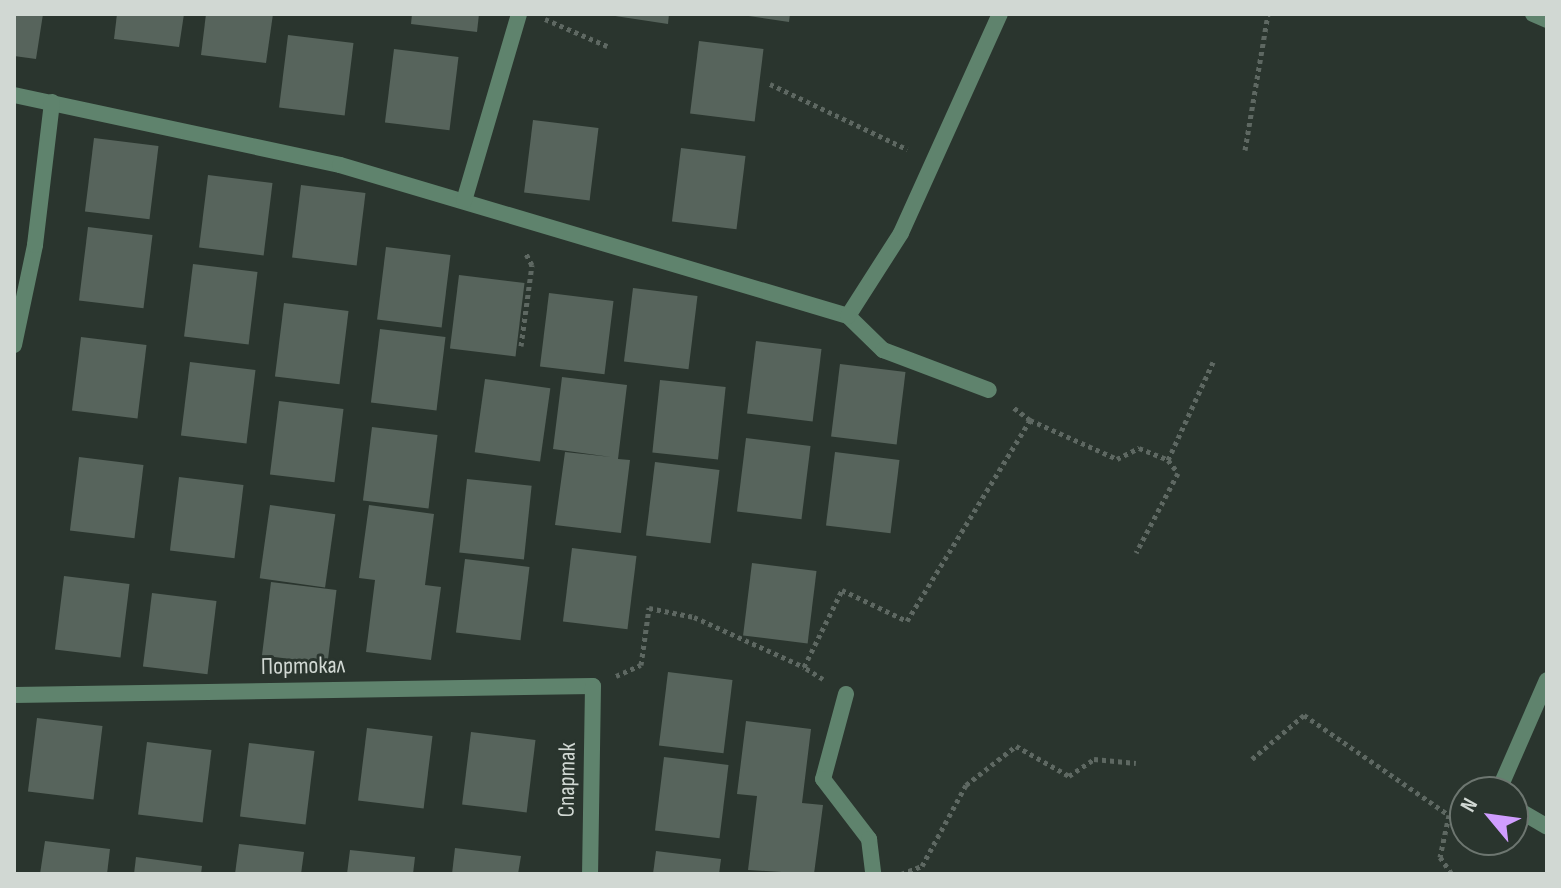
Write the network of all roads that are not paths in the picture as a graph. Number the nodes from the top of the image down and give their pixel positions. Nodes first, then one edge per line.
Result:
1 (519, 14) edge
2 (1000, 14) edge
3 (1533, 14) edge
4 (1547, 20) edge
5 (14, 95) edge
6 (52, 102) junction
7 (464, 201) junction
8 (848, 316) junction
9 (14, 345) edge
10 (989, 390) road end
11 (1547, 680) edge
12 (593, 686) joint
13 (846, 694) road end
14 (14, 695) edge
15 (1505, 776) edge
16 (1529, 816) edge
17 (1547, 827) edge
18 (590, 874) edge
19 (873, 874) edge

1 - 7 street
2 - 8 street
3 - 4 street
5 - 6 street
6 - 7 street
6 - 9 street
7 - 8 street
8 - 10 street
11 - 15 street
12 - 14 street, Портокал
12 - 18 street, Спартак
13 - 19 street
16 - 17 street

